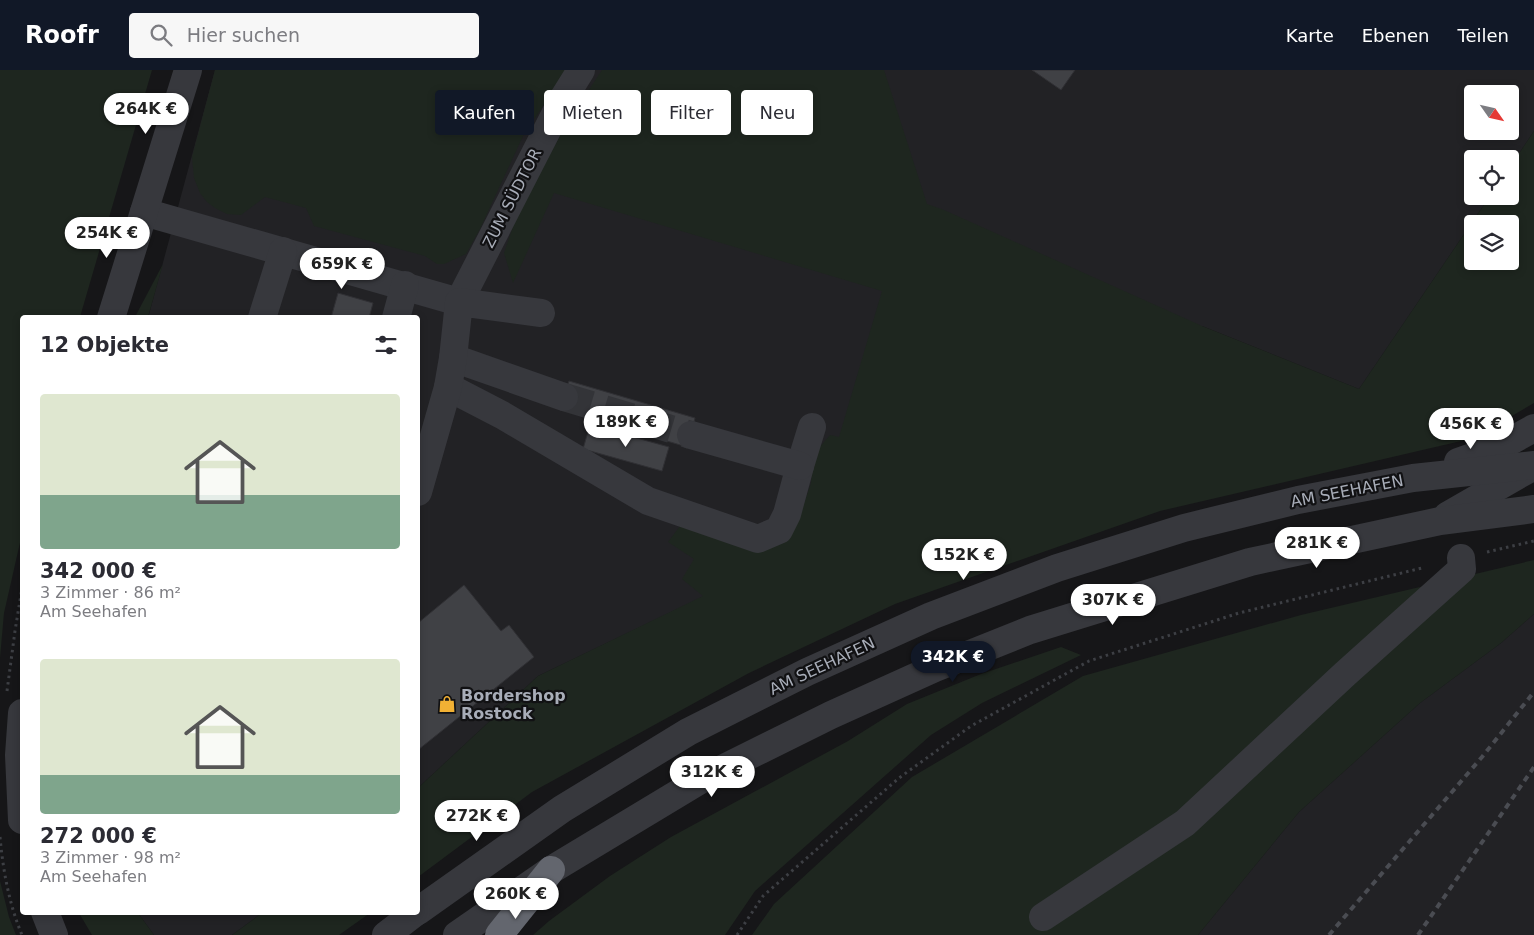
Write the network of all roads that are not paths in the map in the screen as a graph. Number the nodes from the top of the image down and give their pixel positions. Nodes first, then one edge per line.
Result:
1 (188, 70) edge
2 (581, 70) edge
3 (144, 212) junction
4 (283, 251) junction
5 (405, 285) junction
6 (460, 302) junction
7 (541, 313) dead end
8 (112, 315) edge
9 (263, 315) edge
10 (397, 315) edge
11 (454, 358) junction
12 (448, 387) junction
13 (564, 397) tunnel mouth
14 (812, 426) dead end
15 (1534, 428) edge
16 (691, 434) tunnel mouth
17 (1534, 465) edge
18 (800, 466) junction
19 (1413, 478) junction
20 (420, 485) edge
21 (1534, 509) edge
22 (1440, 521) junction
23 (1460, 558) road end
24 (14, 706) edge
25 (20, 777) edge
26 (551, 870) junction
27 (420, 910) edge
28 (46, 915) edge
29 (413, 915) edge
30 (1043, 917) dead end
31 (54, 935) edge
32 (386, 935) edge
33 (457, 935) edge
34 (500, 935) edge

1 - 3 street
2 - 6 street, ZUM SÜDTOR
3 - 4 street
3 - 8 street
4 - 5 street
4 - 9 street
5 - 6 street
5 - 10 street
6 - 7 street
6 - 11 street, ZUM SÜDTOR
11 - 12 street, ZUM SÜDTOR
11 - 13 street
12 - 18 street
12 - 20 street, ZUM SÜDTOR
14 - 18 street
15 - 19 street
16 - 18 street
17 - 19 street, AM SEEHAFEN
17 - 22 street
19 - 27 street, AM SEEHAFEN
21 - 22 street
22 - 26 street
23 - 30 street
24 - 25 street
26 - 33 street
26 - 34 highway
28 - 31 street
29 - 32 street, AM SEEHAFEN

